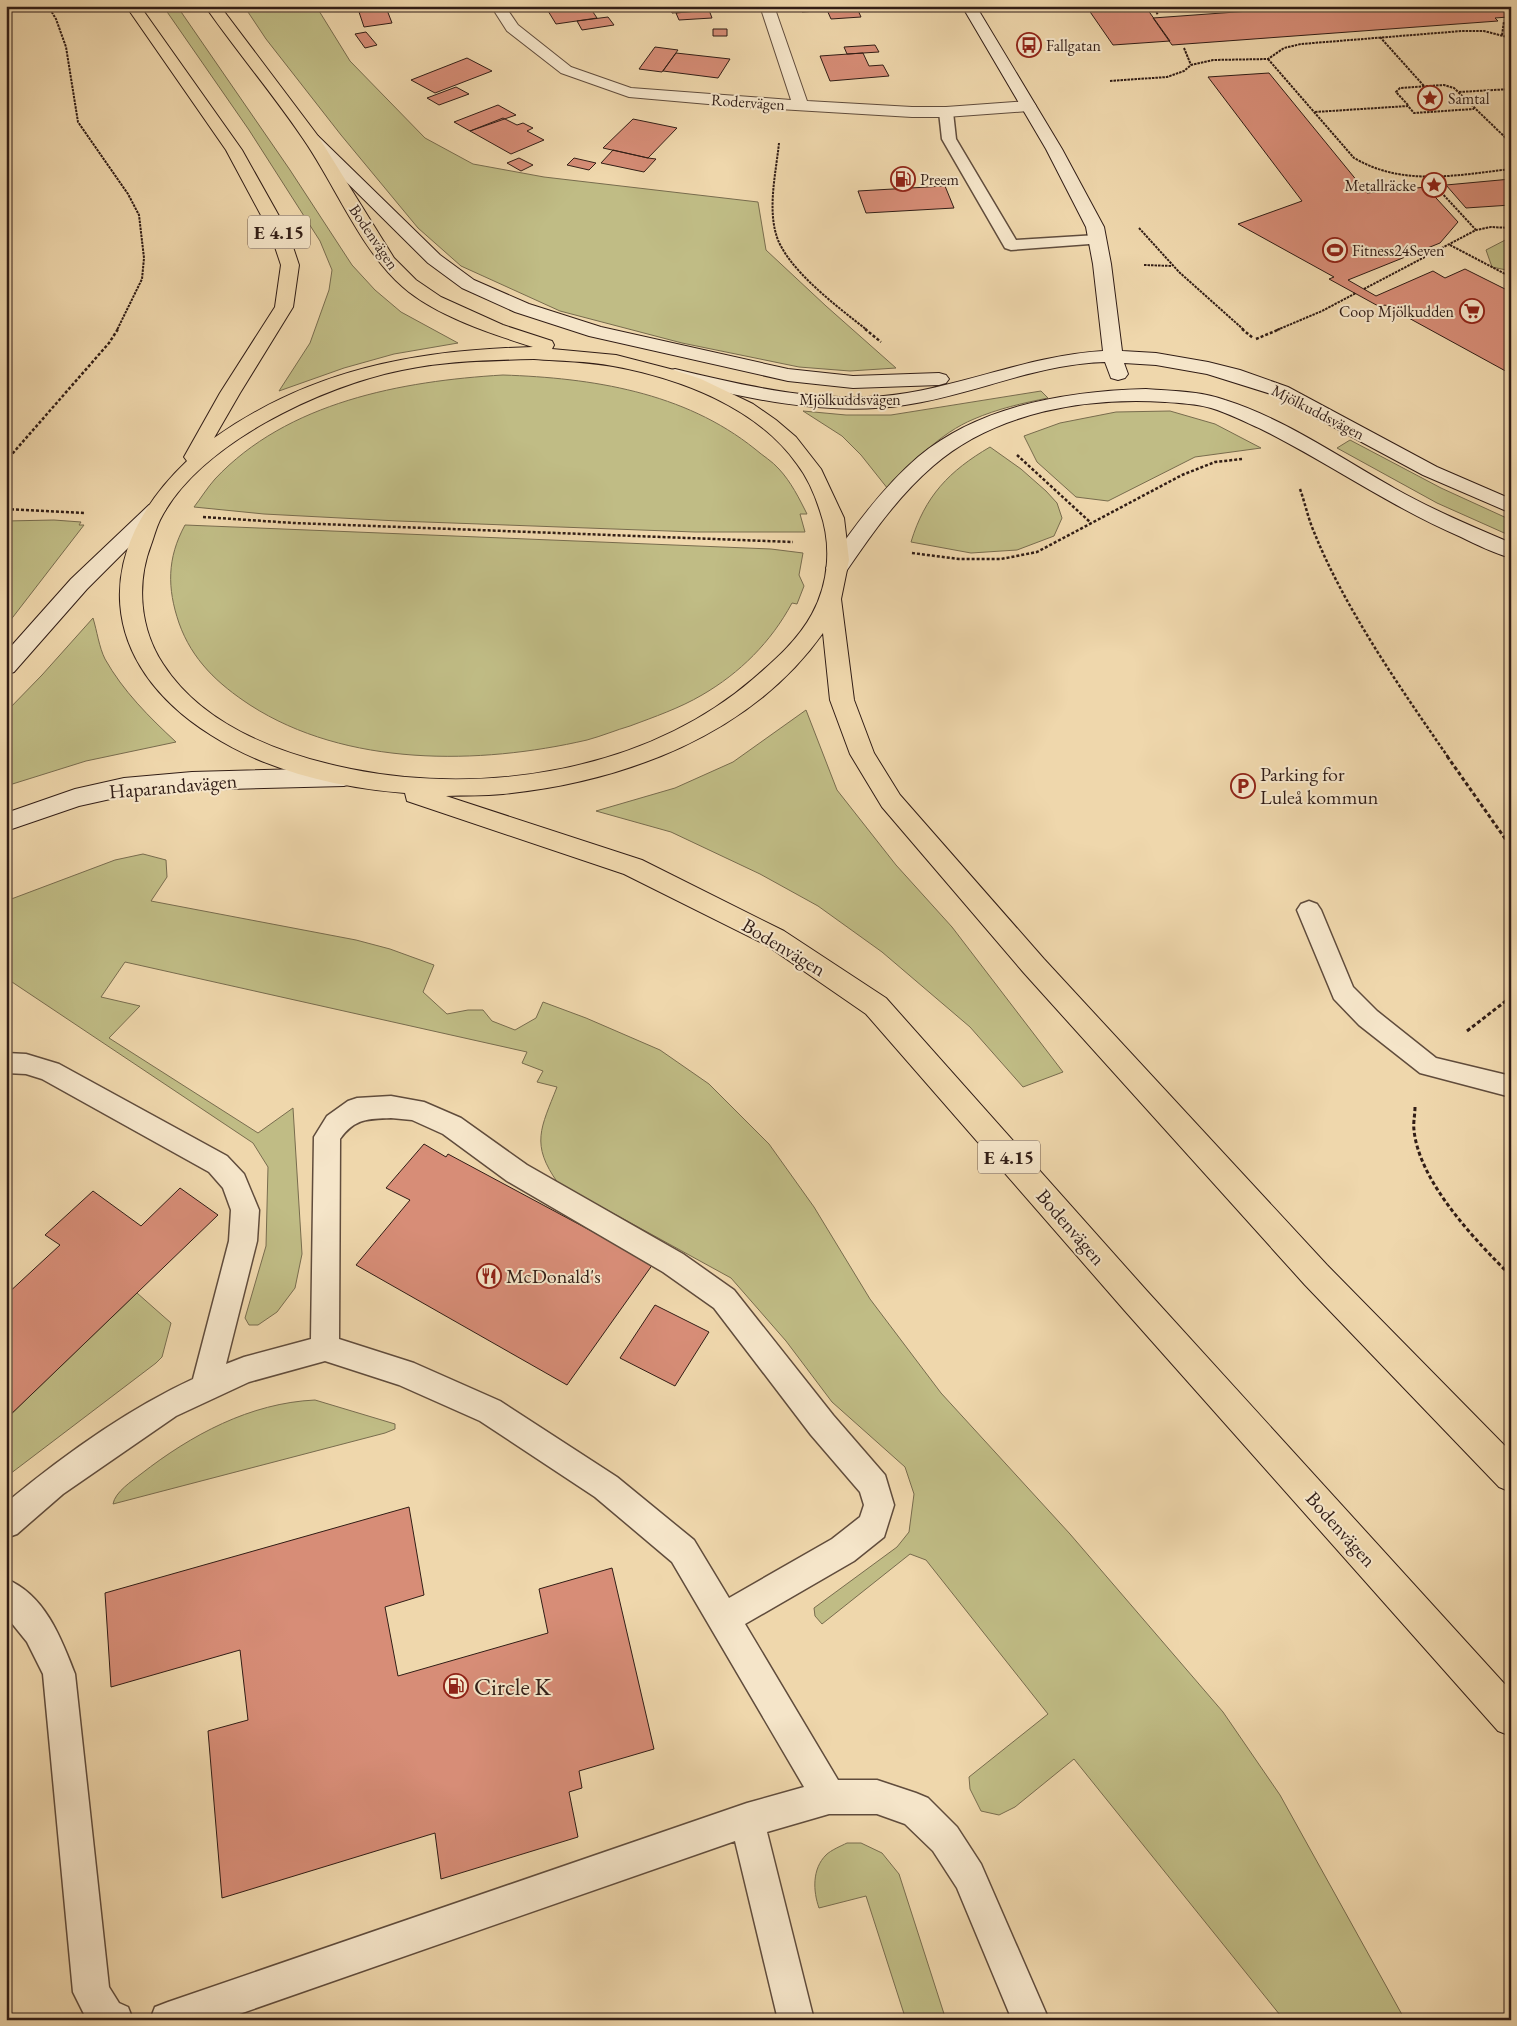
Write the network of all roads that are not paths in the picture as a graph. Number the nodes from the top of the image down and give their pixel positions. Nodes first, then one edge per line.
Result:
1 (133, 6) edge
2 (212, 6) edge
3 (498, 6) edge
4 (767, 6) edge
5 (969, 6) edge
6 (801, 105) junction
7 (1028, 106) junction
8 (946, 112) junction
9 (312, 139) junction
10 (1097, 240) junction
11 (1113, 358) junction
12 (617, 361) junction
13 (646, 368) junction
14 (993, 377) junction
15 (1124, 395) junction
16 (185, 472) junction
17 (1511, 508) edge
18 (156, 509) junction
19 (1511, 551) edge
20 (837, 568) junction
21 (830, 598) junction
22 (6, 667) edge
23 (344, 777) junction
24 (384, 784) junction
25 (6, 822) edge
26 (1309, 910) dead end
27 (6, 1063) edge
28 (1511, 1087) edge
29 (325, 1348) junction
30 (204, 1388) junction
31 (1511, 1476) edge
32 (6, 1523) edge
33 (6, 1595) edge
34 (724, 1618) junction
35 (1511, 1718) edge
36 (829, 1797) junction
37 (747, 1820) junction
38 (115, 2020) edge
39 (168, 2020) edge
40 (796, 2020) edge
41 (1031, 2020) edge

1 - 16 main road, E 4.15
2 - 9 main road, Bodenvägen
3 - 6 street, Rodervägen
4 - 6 street
5 - 7 street
6 - 8 street, Rodervägen
7 - 8 street, Rodervägen
7 - 10 street
8 - 10 lane
9 - 12 main road, Bodenvägen
9 - 14 street
10 - 11 street
11 - 14 street, Mjölkuddsvägen
11 - 15 street
11 - 17 street, Mjölkuddsvägen
12 - 13 main road
12 - 16 main road
13 - 14 street, Mjölkuddsvägen
13 - 20 main road
15 - 19 street, Mjölkuddsvägen
15 - 20 street, Mjölkuddsvägen
16 - 18 main road
18 - 22 street
18 - 23 main road
20 - 21 main road
21 - 24 main road
21 - 31 main road
23 - 24 main road
23 - 25 street, Haparandavägen
24 - 35 main road, Bodenvägen / E 4.15
26 - 28 lane
27 - 30 lane
29 - 30 lane
29 - 34 lane
29 - 34 lane
30 - 32 lane
33 - 38 lane
34 - 36 lane
36 - 37 lane
36 - 41 lane
37 - 39 lane
37 - 40 lane

